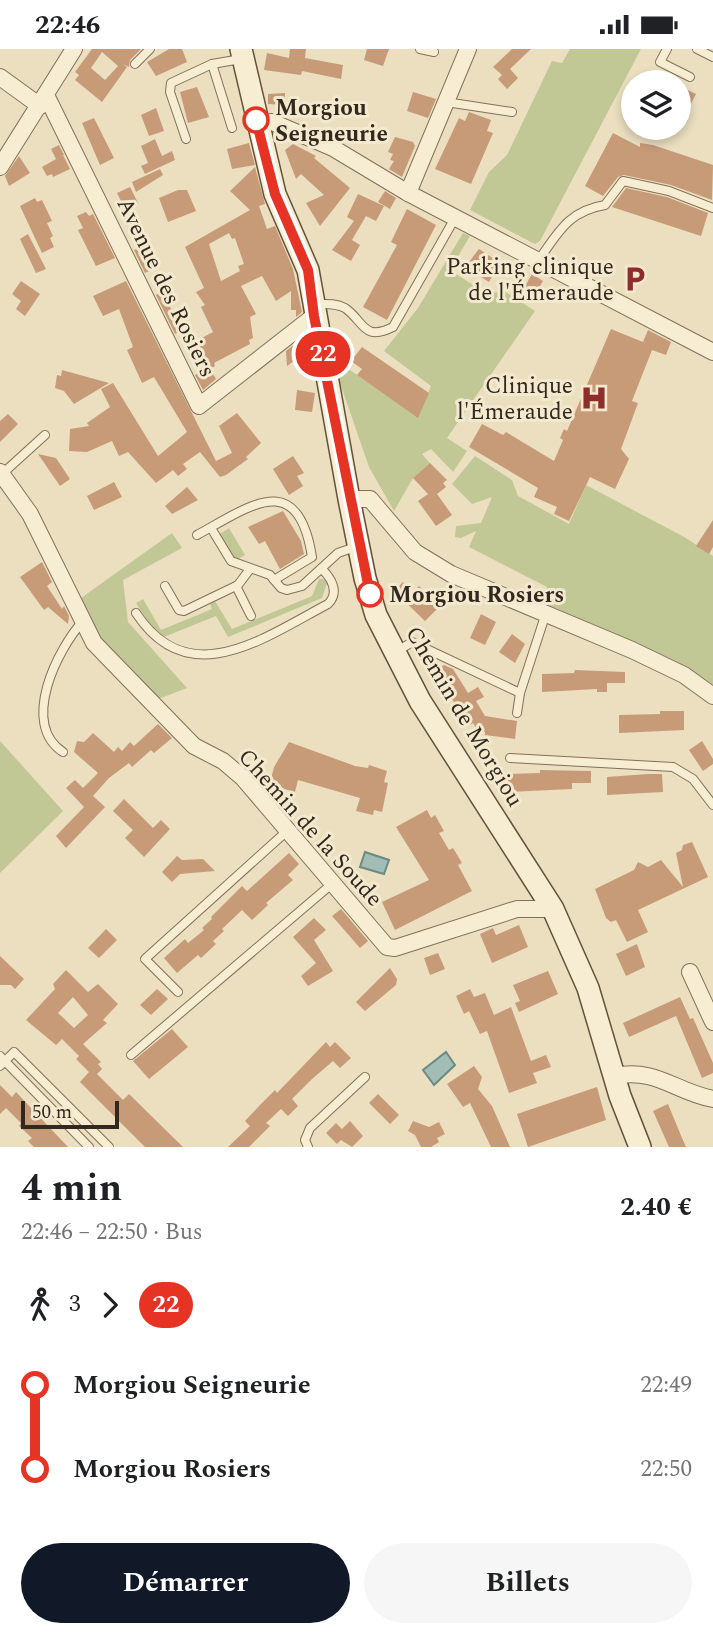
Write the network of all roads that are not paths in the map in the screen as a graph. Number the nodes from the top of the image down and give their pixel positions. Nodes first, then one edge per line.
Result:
1 (74, 49) edge
2 (150, 49) edge
3 (420, 49) edge
4 (468, 49) edge
5 (667, 49) edge
6 (697, 49) edge
7 (434, 52) dead end
8 (242, 54) edge
9 (713, 57) edge
10 (135, 64) dead end
11 (212, 64) junction
12 (676, 70) edge
13 (0, 77) edge
14 (43, 100) junction
15 (446, 102) junction
16 (512, 112) dead end
17 (257, 124) junction
18 (232, 128) dead end
19 (186, 139) dead end
20 (0, 167) edge
21 (408, 193) junction
22 (713, 208) edge
23 (455, 218) junction
24 (538, 261) junction
25 (313, 310) junction
26 (713, 352) edge
27 (45, 435) dead end
28 (1, 473) edge
29 (349, 499) junction
30 (211, 528) junction
31 (197, 535) dead end
32 (358, 546) junction
33 (250, 569) junction
34 (322, 569) junction
35 (274, 580) junction
36 (165, 586) dead end
37 (236, 586) junction
38 (136, 613) dead end
39 (546, 613) junction
40 (251, 616) dead end
41 (84, 620) junction
42 (394, 653) junction
43 (520, 693) junction
44 (713, 696) edge
45 (517, 713) dead end
46 (63, 752) dead end
47 (510, 758) dead end
48 (713, 805) edge
49 (287, 831) junction
50 (333, 883) junction
51 (553, 909) junction
52 (690, 972) dead end
53 (178, 992) dead end
54 (713, 1022) edge
55 (131, 1055) dead end
56 (1, 1062) edge
57 (614, 1076) junction
58 (365, 1077) dead end
59 (713, 1099) edge
60 (64, 1103) junction
61 (54, 1113) junction
62 (89, 1147) edge
63 (109, 1147) edge
64 (307, 1147) edge
65 (640, 1147) edge

1 - 14 street
2 - 10 lane
3 - 7 lane
4 - 15 street
5 - 12 lane
6 - 9 lane
8 - 11 lane
8 - 17 street, Chemin de Morgiou
11 - 18 lane
11 - 19 lane
13 - 14 street
14 - 20 street
14 - 25 street, Avenue des Rosiers
15 - 16 lane
15 - 21 street
17 - 21 street
17 - 25 street, Chemin de Morgiou
21 - 23 street
22 - 24 lane
23 - 24 street
23 - 25 lane
24 - 26 street
25 - 29 street, Chemin de Morgiou
27 - 28 lane
28 - 41 street, Chemin de la Soude
29 - 32 street, Chemin de Morgiou
29 - 39 street
30 - 31 lane
30 - 33 lane
30 - 35 lane
32 - 34 lane
32 - 42 street, Chemin de Morgiou
33 - 35 lane
33 - 37 lane
34 - 35 lane
34 - 38 lane
36 - 37 lane
37 - 40 lane
39 - 43 lane
39 - 44 street
41 - 46 lane
41 - 49 street, Chemin de la Soude
42 - 43 lane
42 - 51 street, Chemin de Morgiou
43 - 45 lane
47 - 48 lane
49 - 50 street, Chemin de la Soude
49 - 53 lane
50 - 51 street, Chemin de la Soude
50 - 55 lane
51 - 57 street, Chemin de Morgiou
52 - 54 street
56 - 60 lane
56 - 61 lane
57 - 59 street
57 - 65 street, Chemin de Morgiou
58 - 64 lane
60 - 61 lane
60 - 63 lane
61 - 62 lane

